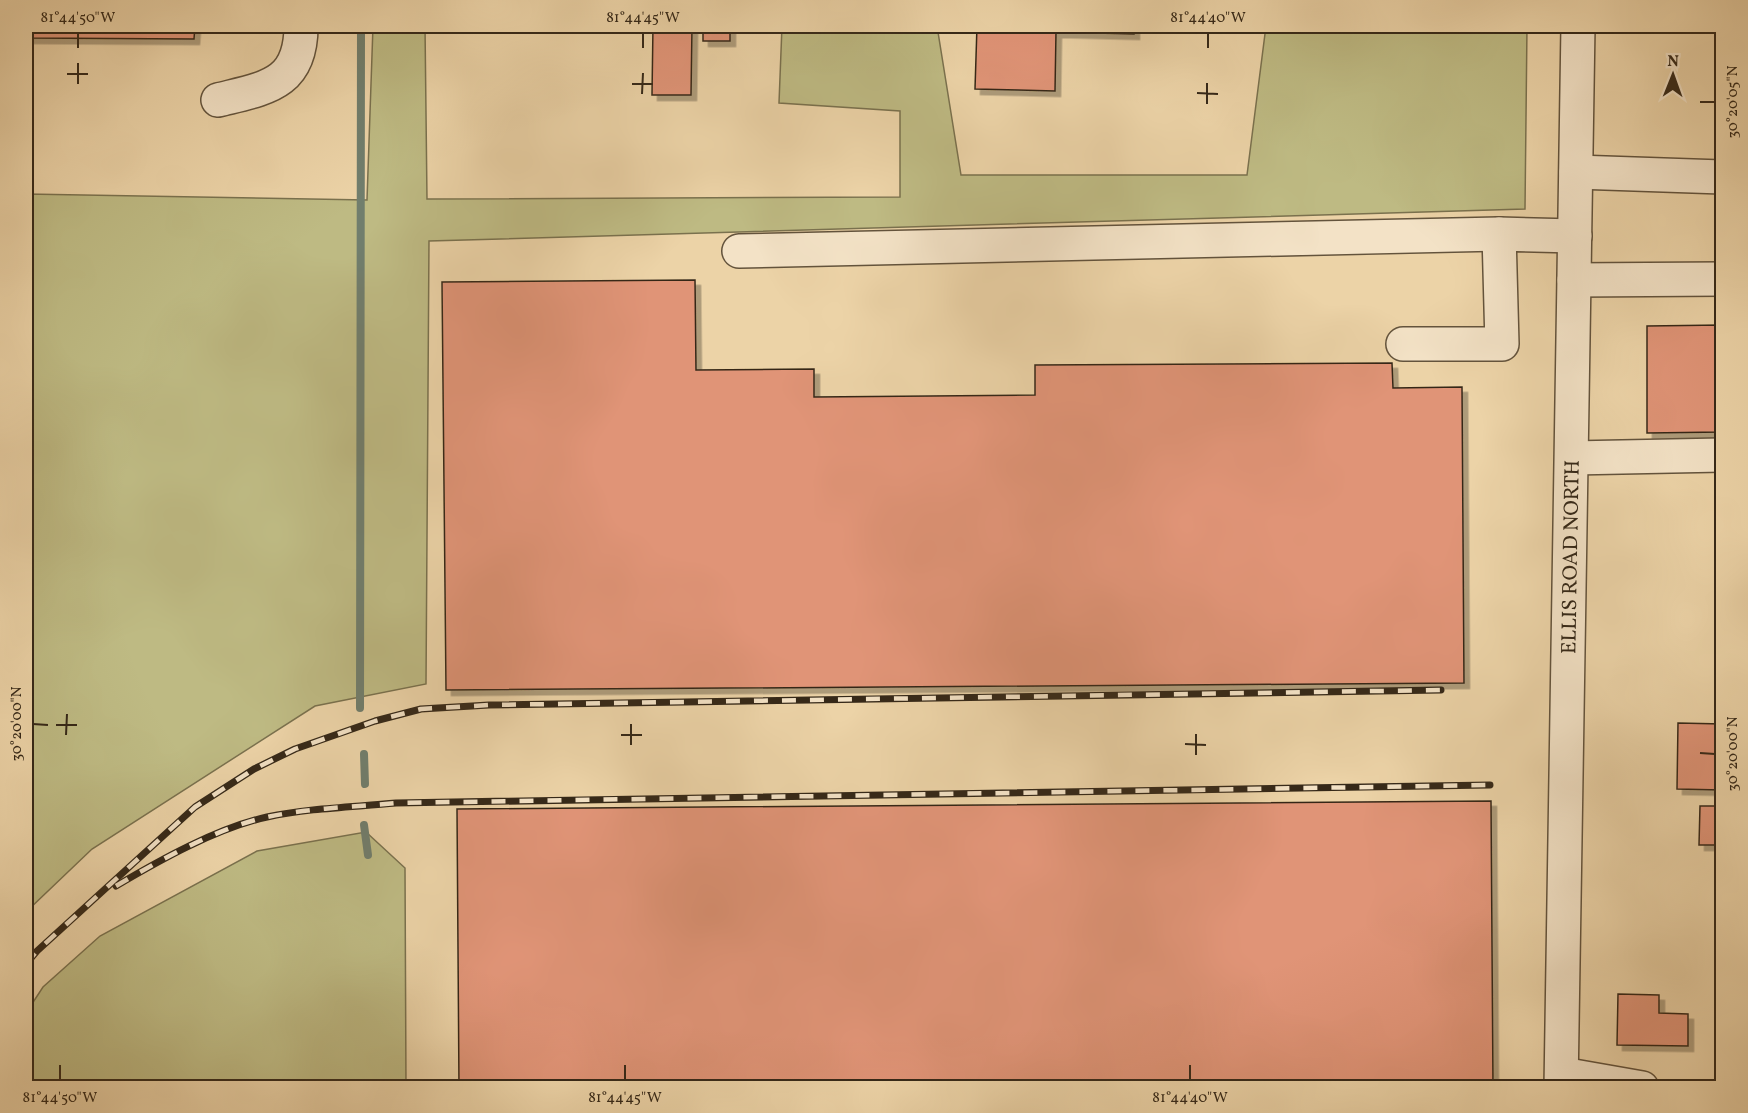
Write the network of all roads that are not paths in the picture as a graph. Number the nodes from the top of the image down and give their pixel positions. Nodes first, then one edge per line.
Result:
1 (301, 26) edge
2 (1578, 26) edge
3 (218, 100) dead end
4 (1576, 172) junction
5 (1722, 177) edge
6 (1499, 234) junction
7 (1575, 236) junction
8 (739, 251) dead end
9 (1722, 279) edge
10 (1574, 280) junction
11 (1403, 344) dead end
12 (1722, 455) edge
13 (1572, 458) junction
14 (1562, 1081) edge
15 (1642, 1088) edge

1 - 3 street
2 - 4 street, ELLIS ROAD NORTH
4 - 5 street
4 - 7 street, ELLIS ROAD NORTH
6 - 7 street
6 - 8 street
6 - 11 street
7 - 10 street, ELLIS ROAD NORTH
9 - 10 street
10 - 13 street, ELLIS ROAD NORTH
12 - 13 street
13 - 14 street, ELLIS ROAD NORTH
14 - 15 street

